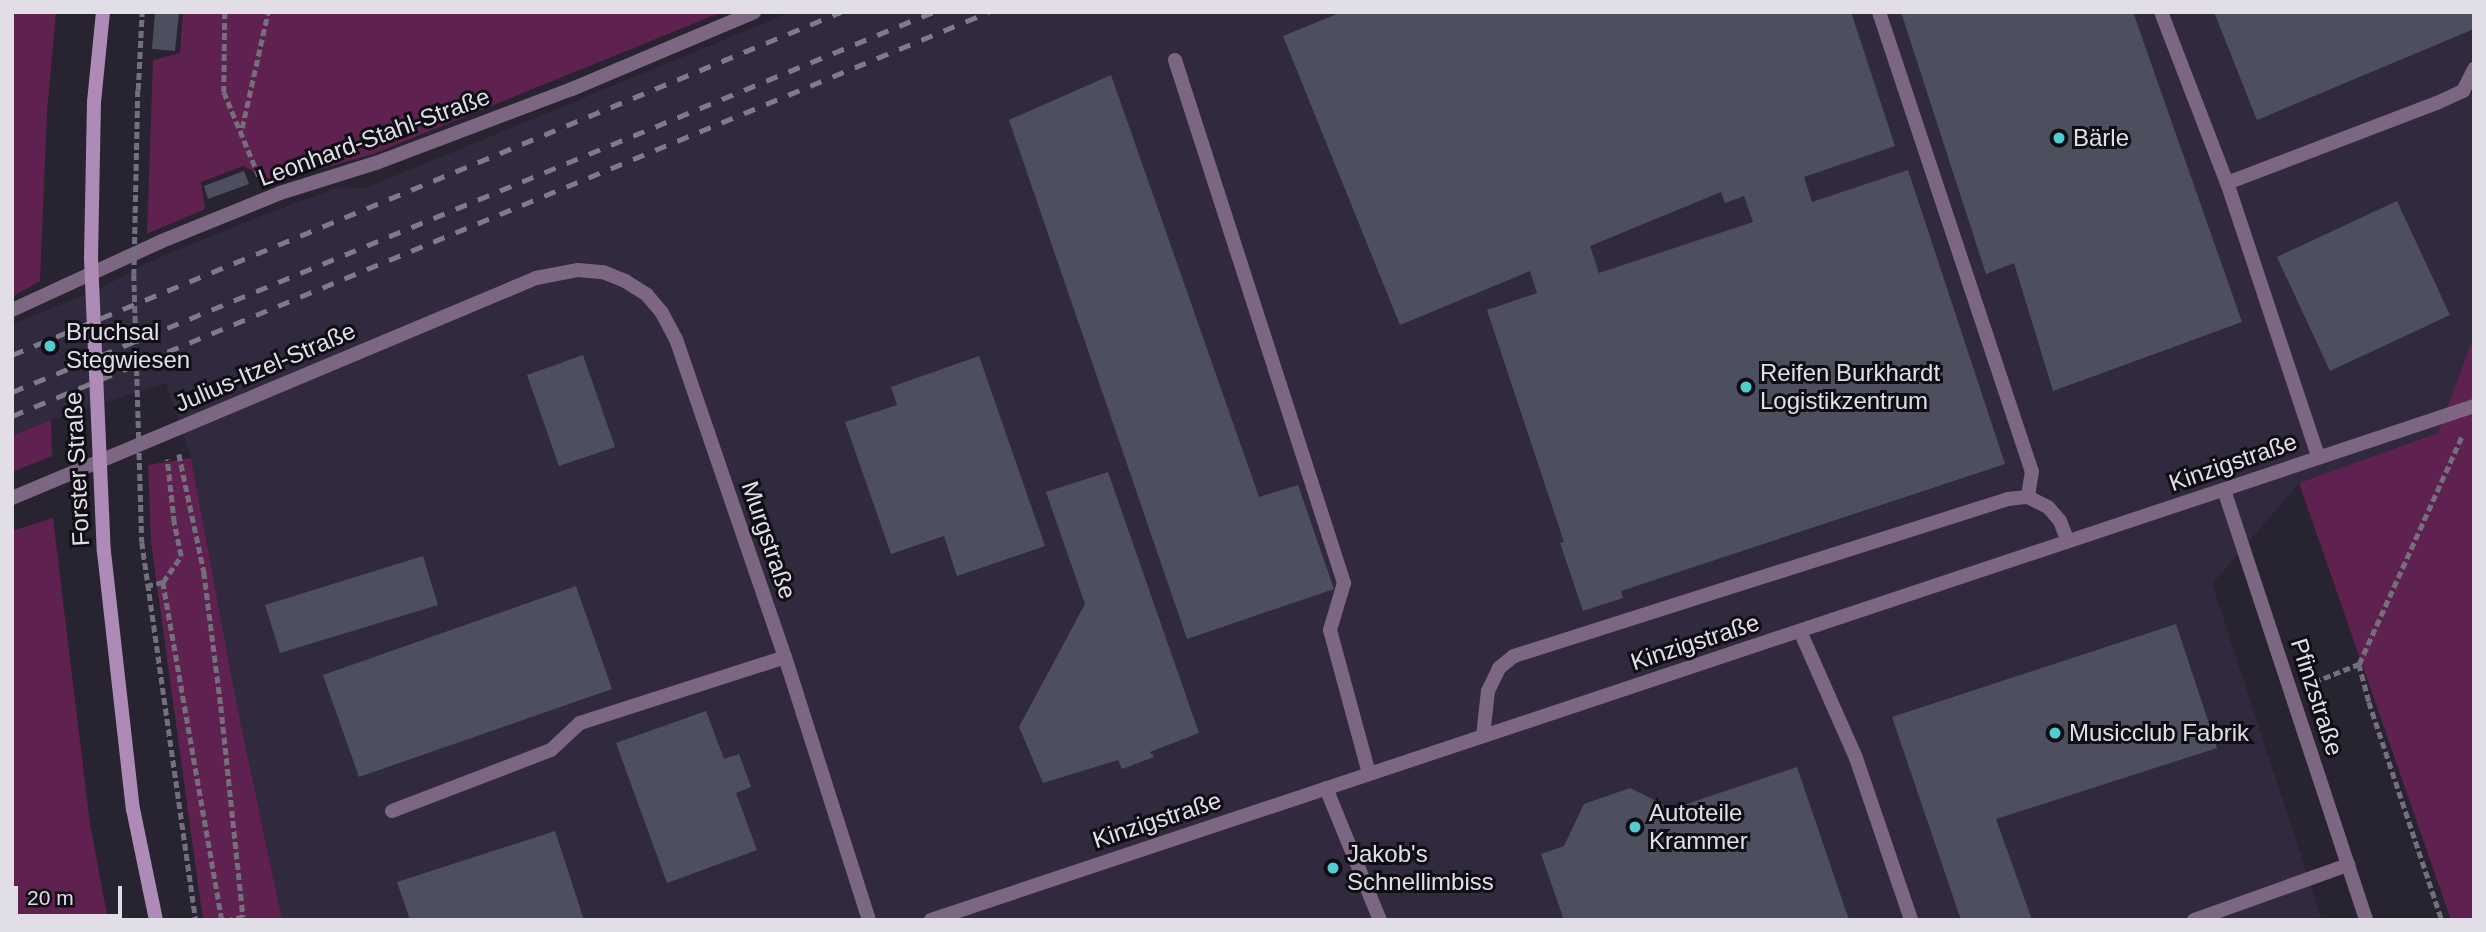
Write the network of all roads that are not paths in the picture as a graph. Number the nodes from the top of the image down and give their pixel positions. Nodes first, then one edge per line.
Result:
1 (103, 12) edge
2 (754, 12) edge
3 (1879, 12) edge
4 (2161, 12) edge
5 (1175, 60) dead end
6 (2474, 69) edge
7 (2227, 183) junction
8 (536, 278) joint
9 (12, 310) edge
10 (2474, 406) edge
11 (2318, 456) junction
12 (2224, 490) junction
13 (12, 498) edge
14 (2028, 498) junction
15 (2068, 542) junction
16 (1800, 631) junction
17 (785, 657) junction
18 (1483, 736) junction
19 (1369, 774) junction
20 (1326, 788) junction
21 (392, 811) dead end
22 (2348, 865) junction
23 (156, 920) edge
24 (869, 920) edge
25 (931, 920) edge
26 (1380, 920) edge
27 (1911, 920) edge
28 (2194, 920) edge
29 (2366, 920) edge

1 - 23 street, Forster Straße, bridge
2 - 9 street, Leonhard-Stahl-Straße
3 - 14 street
4 - 7 street
5 - 19 street
6 - 7 street
7 - 11 street
8 - 13 street, Julius-Itzel-Straße
8 - 17 street, Murgstraße
10 - 11 street, Kinzigstraße
11 - 12 street, Kinzigstraße
12 - 15 street, Kinzigstraße
12 - 22 street, Pfinzstraße
14 - 15 street
14 - 18 street
15 - 16 street, Kinzigstraße
16 - 18 street, Kinzigstraße
16 - 27 street
17 - 21 street
17 - 24 street, Murgstraße
18 - 19 street, Kinzigstraße
19 - 20 street, Kinzigstraße
20 - 25 street, Kinzigstraße
20 - 26 street
22 - 28 street
22 - 29 street, Pfinzstraße

